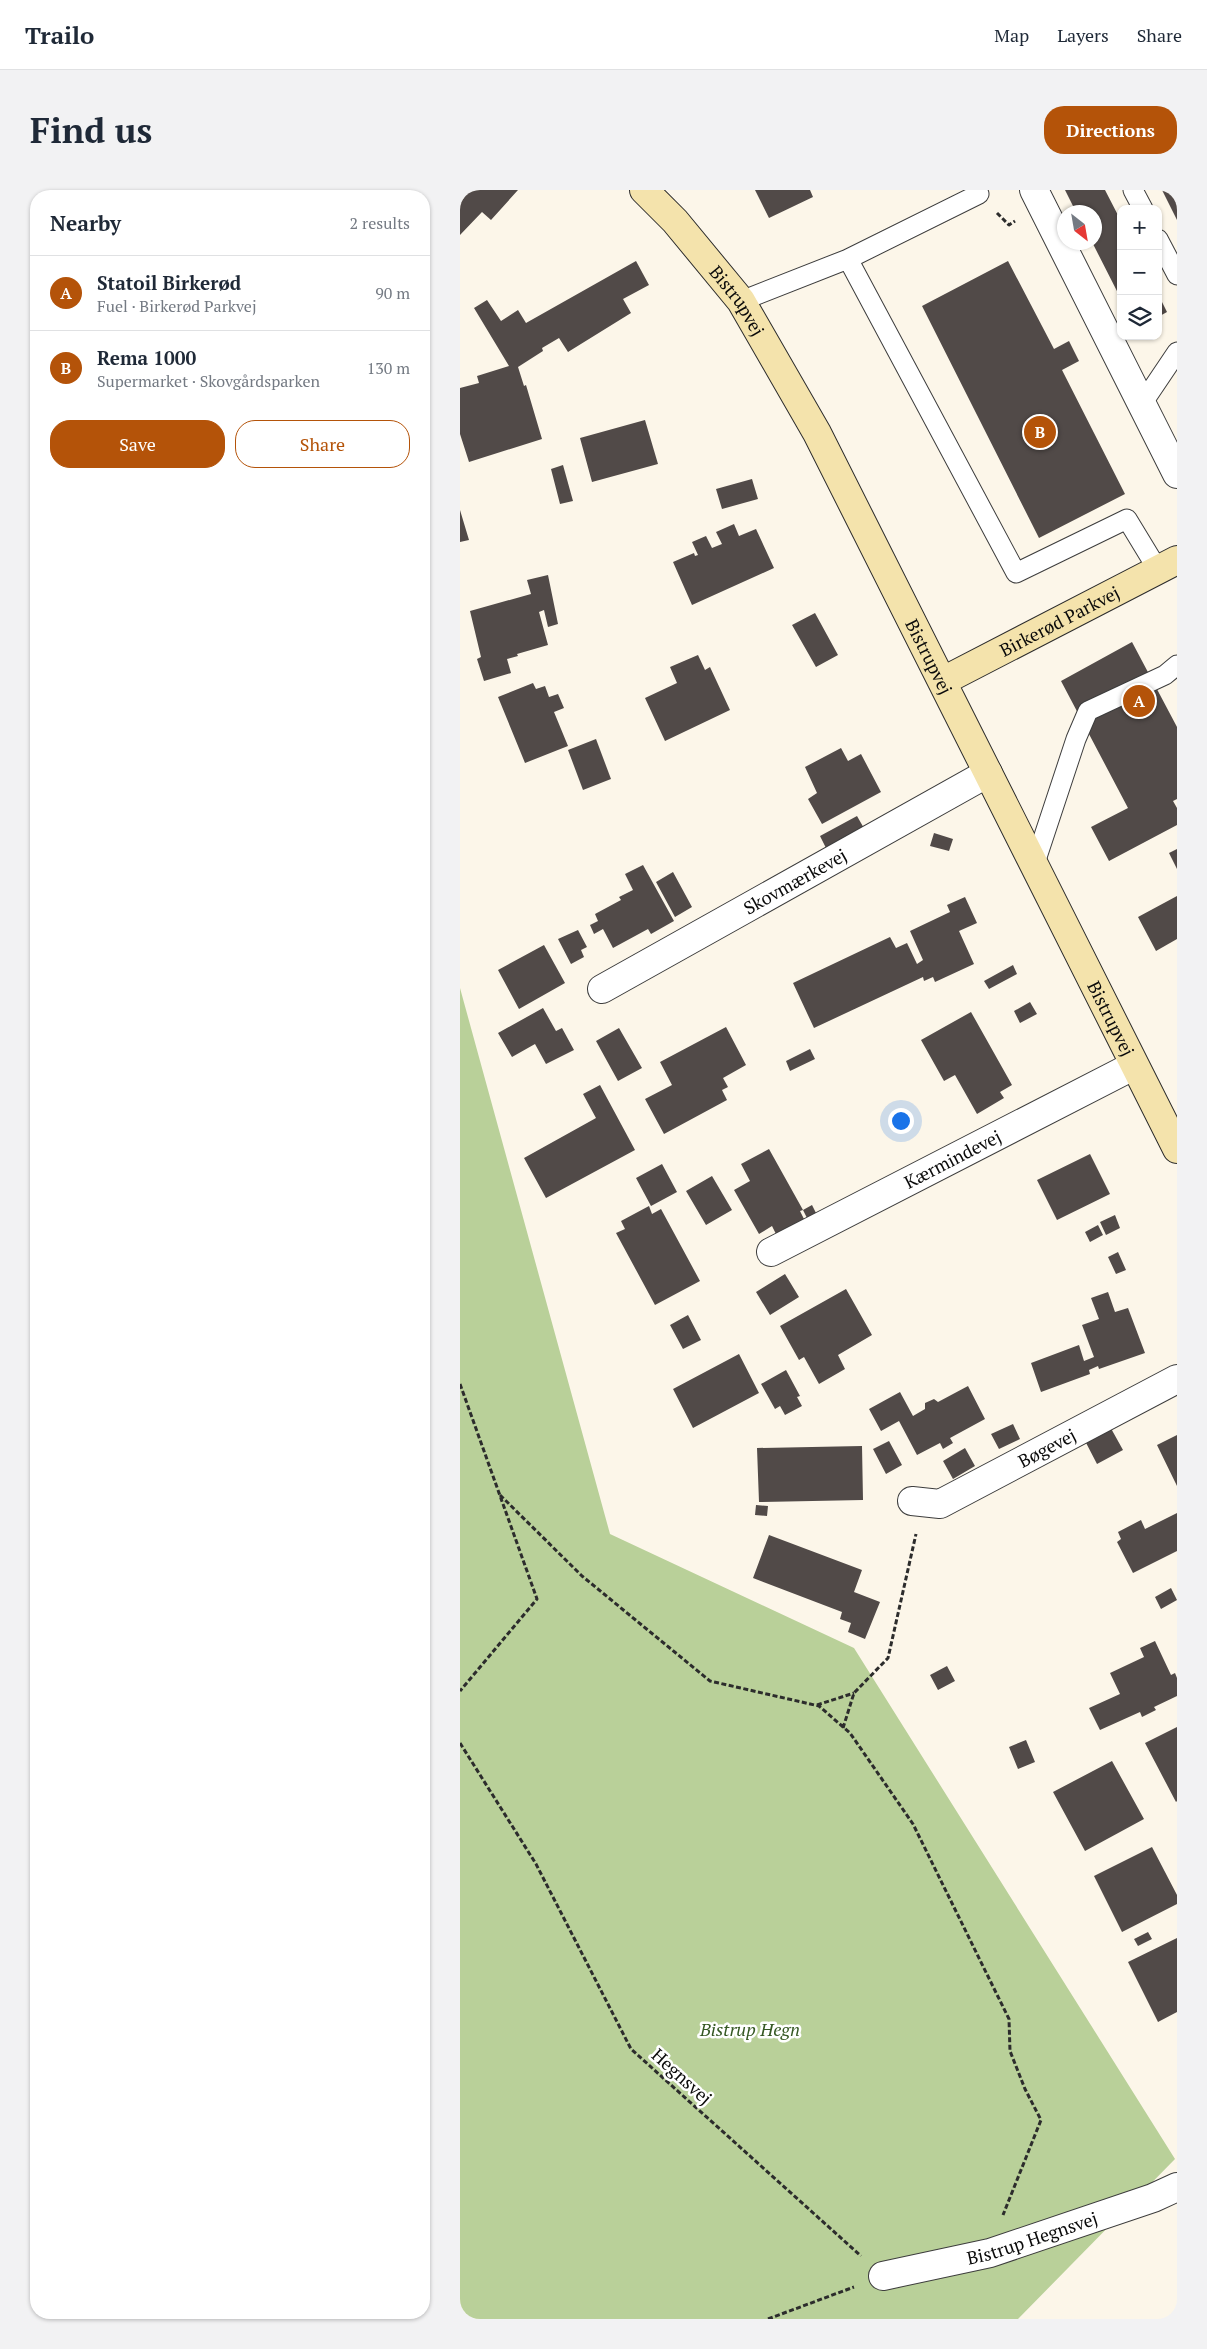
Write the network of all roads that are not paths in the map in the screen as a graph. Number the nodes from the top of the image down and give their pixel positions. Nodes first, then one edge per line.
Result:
1 (644, 190) edge
2 (1034, 190) edge
3 (1133, 190) edge
4 (979, 194) dead end
5 (1141, 205) edge
6 (1162, 247) edge
7 (848, 259) junction
8 (1177, 276) edge
9 (741, 302) junction
10 (1177, 352) edge
11 (1142, 404) junction
12 (1177, 474) edge
13 (1168, 565) edge
14 (1177, 665) edge
15 (943, 681) junction
16 (988, 773) junction
17 (1034, 866) junction
18 (602, 988) dead end
19 (1133, 1066) junction
20 (1177, 1149) edge
21 (771, 1252) dead end
22 (1177, 1379) edge
23 (919, 1501) road end
24 (1177, 2187) edge
25 (883, 2276) road end

1 - 9 main road, Bistrupvej
2 - 11 street
3 - 5 lane
4 - 7 lane
6 - 8 lane
7 - 9 lane
7 - 13 lane
9 - 15 main road, Bistrupvej
10 - 11 lane
11 - 12 street
13 - 15 main road, Birkerød Parkvej
14 - 17 lane
15 - 16 main road, Bistrupvej
16 - 17 main road, Bistrupvej
16 - 18 street, Skovmærkevej
17 - 19 main road, Bistrupvej
19 - 20 main road, Bistrupvej
19 - 21 street, Kærmindevej
22 - 23 street, Bøgevej
24 - 25 street, Bistrup Hegnsvej

